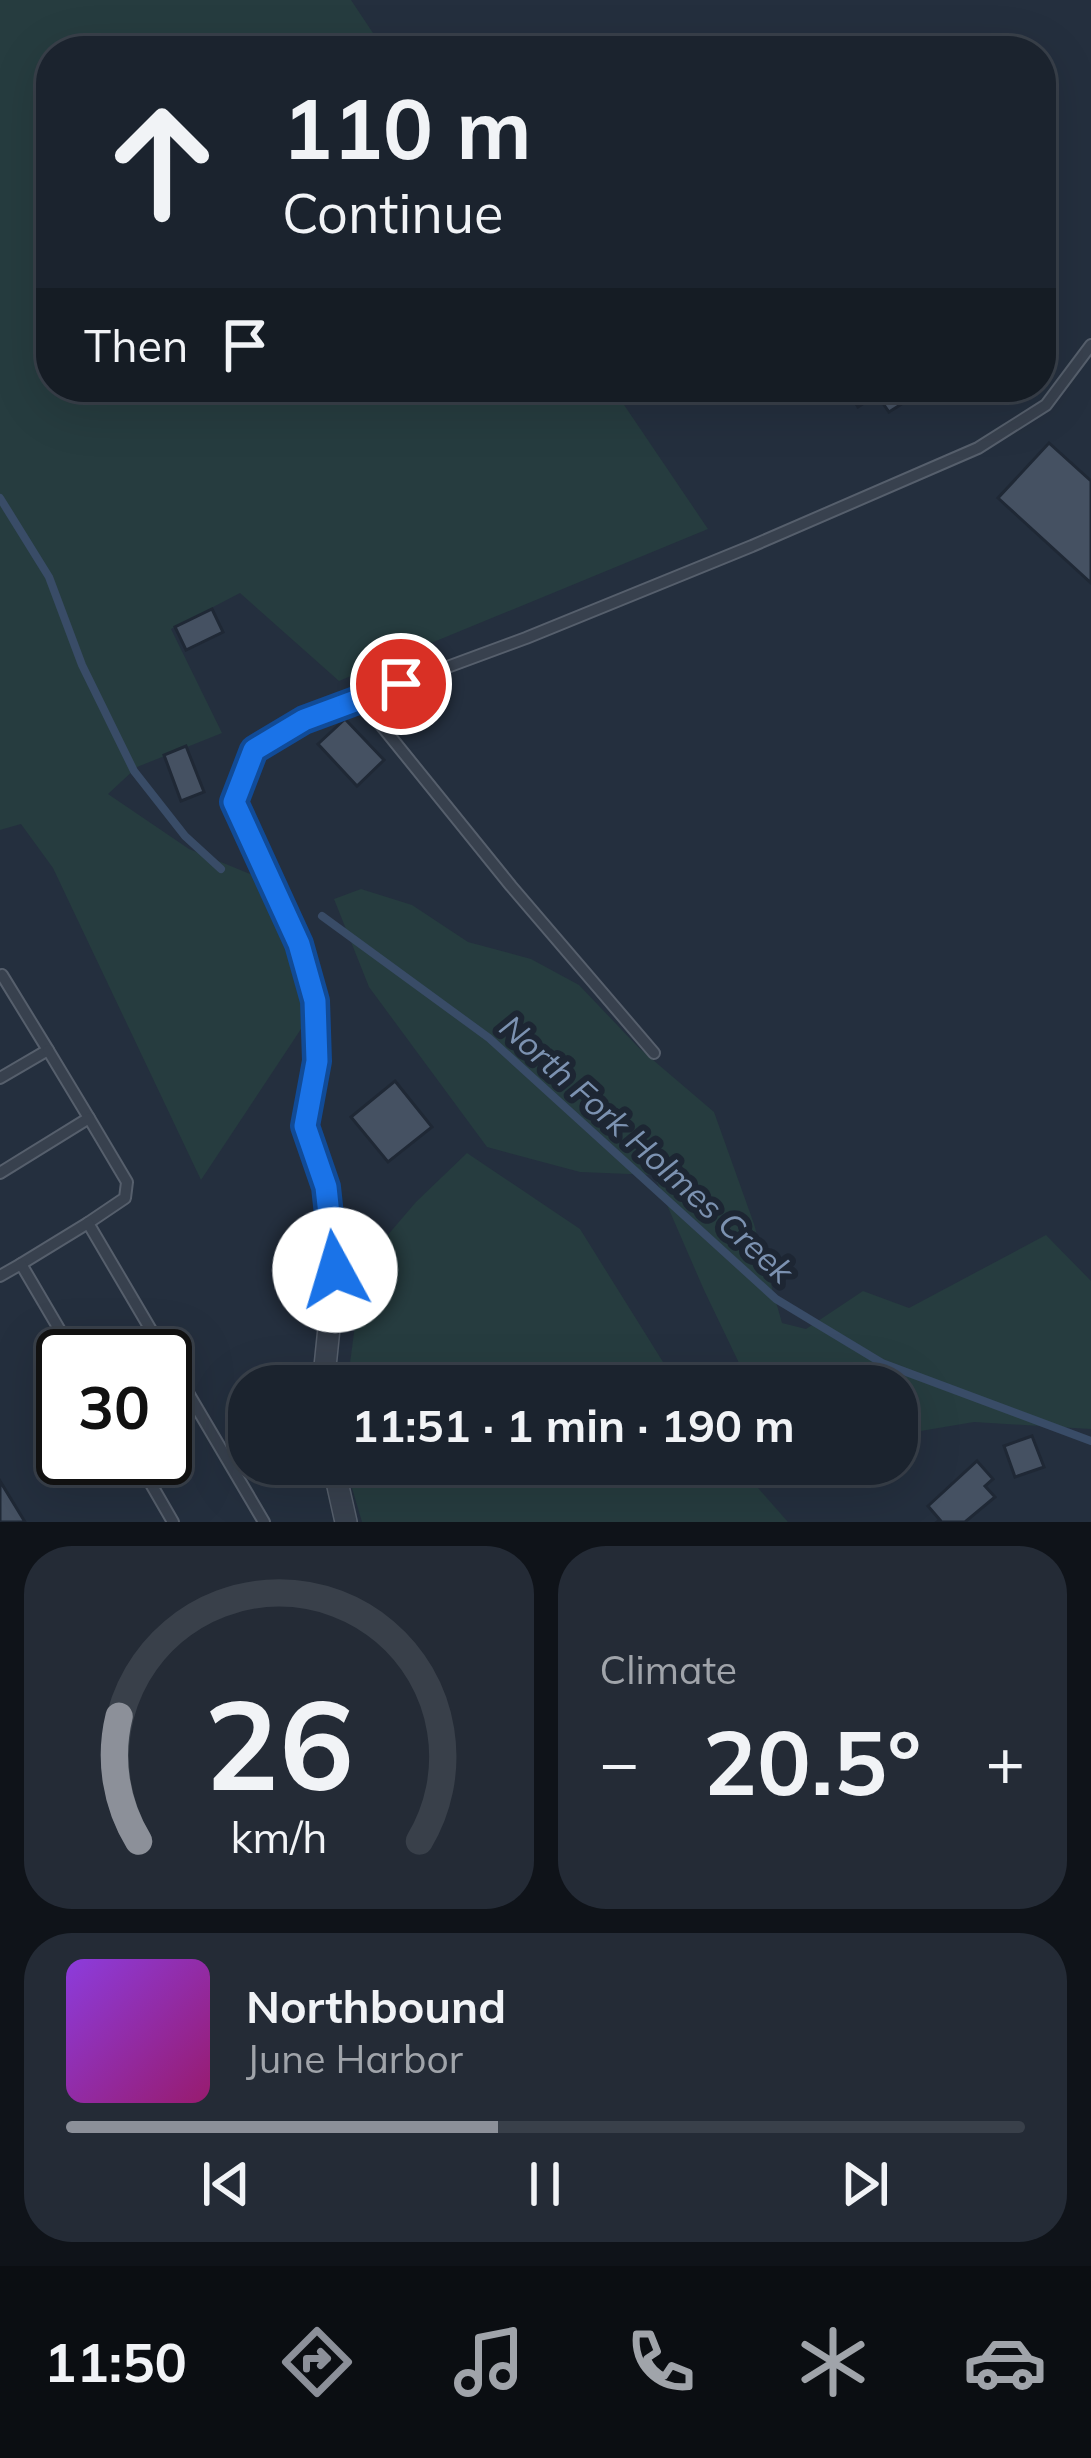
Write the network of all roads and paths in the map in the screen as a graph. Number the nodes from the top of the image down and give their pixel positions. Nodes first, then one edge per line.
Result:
1 (1091, 345) edge
2 (1056, 392) edge
3 (1048, 402) edge
4 (360, 699) junction
5 (265, 873) joint
6 (0, 976) edge
7 (48, 1050) junction
8 (655, 1053) dead end
9 (0, 1078) edge
10 (89, 1118) junction
11 (0, 1173) edge
12 (88, 1223) junction
13 (21, 1264) junction
14 (0, 1276) edge
15 (59, 1329) edge
16 (325, 1365) edge
17 (152, 1485) edge
18 (338, 1485) edge
19 (173, 1522) edge
20 (264, 1522) edge
21 (346, 1522) edge

1 - 2 lane
3 - 4 lane
4 - 5 lane
4 - 8 lane
5 - 16 street
6 - 7 lane
7 - 9 lane
7 - 10 lane
10 - 11 lane
10 - 12 lane
12 - 13 lane
12 - 20 lane
13 - 14 lane
13 - 15 lane
17 - 19 lane
18 - 21 street

